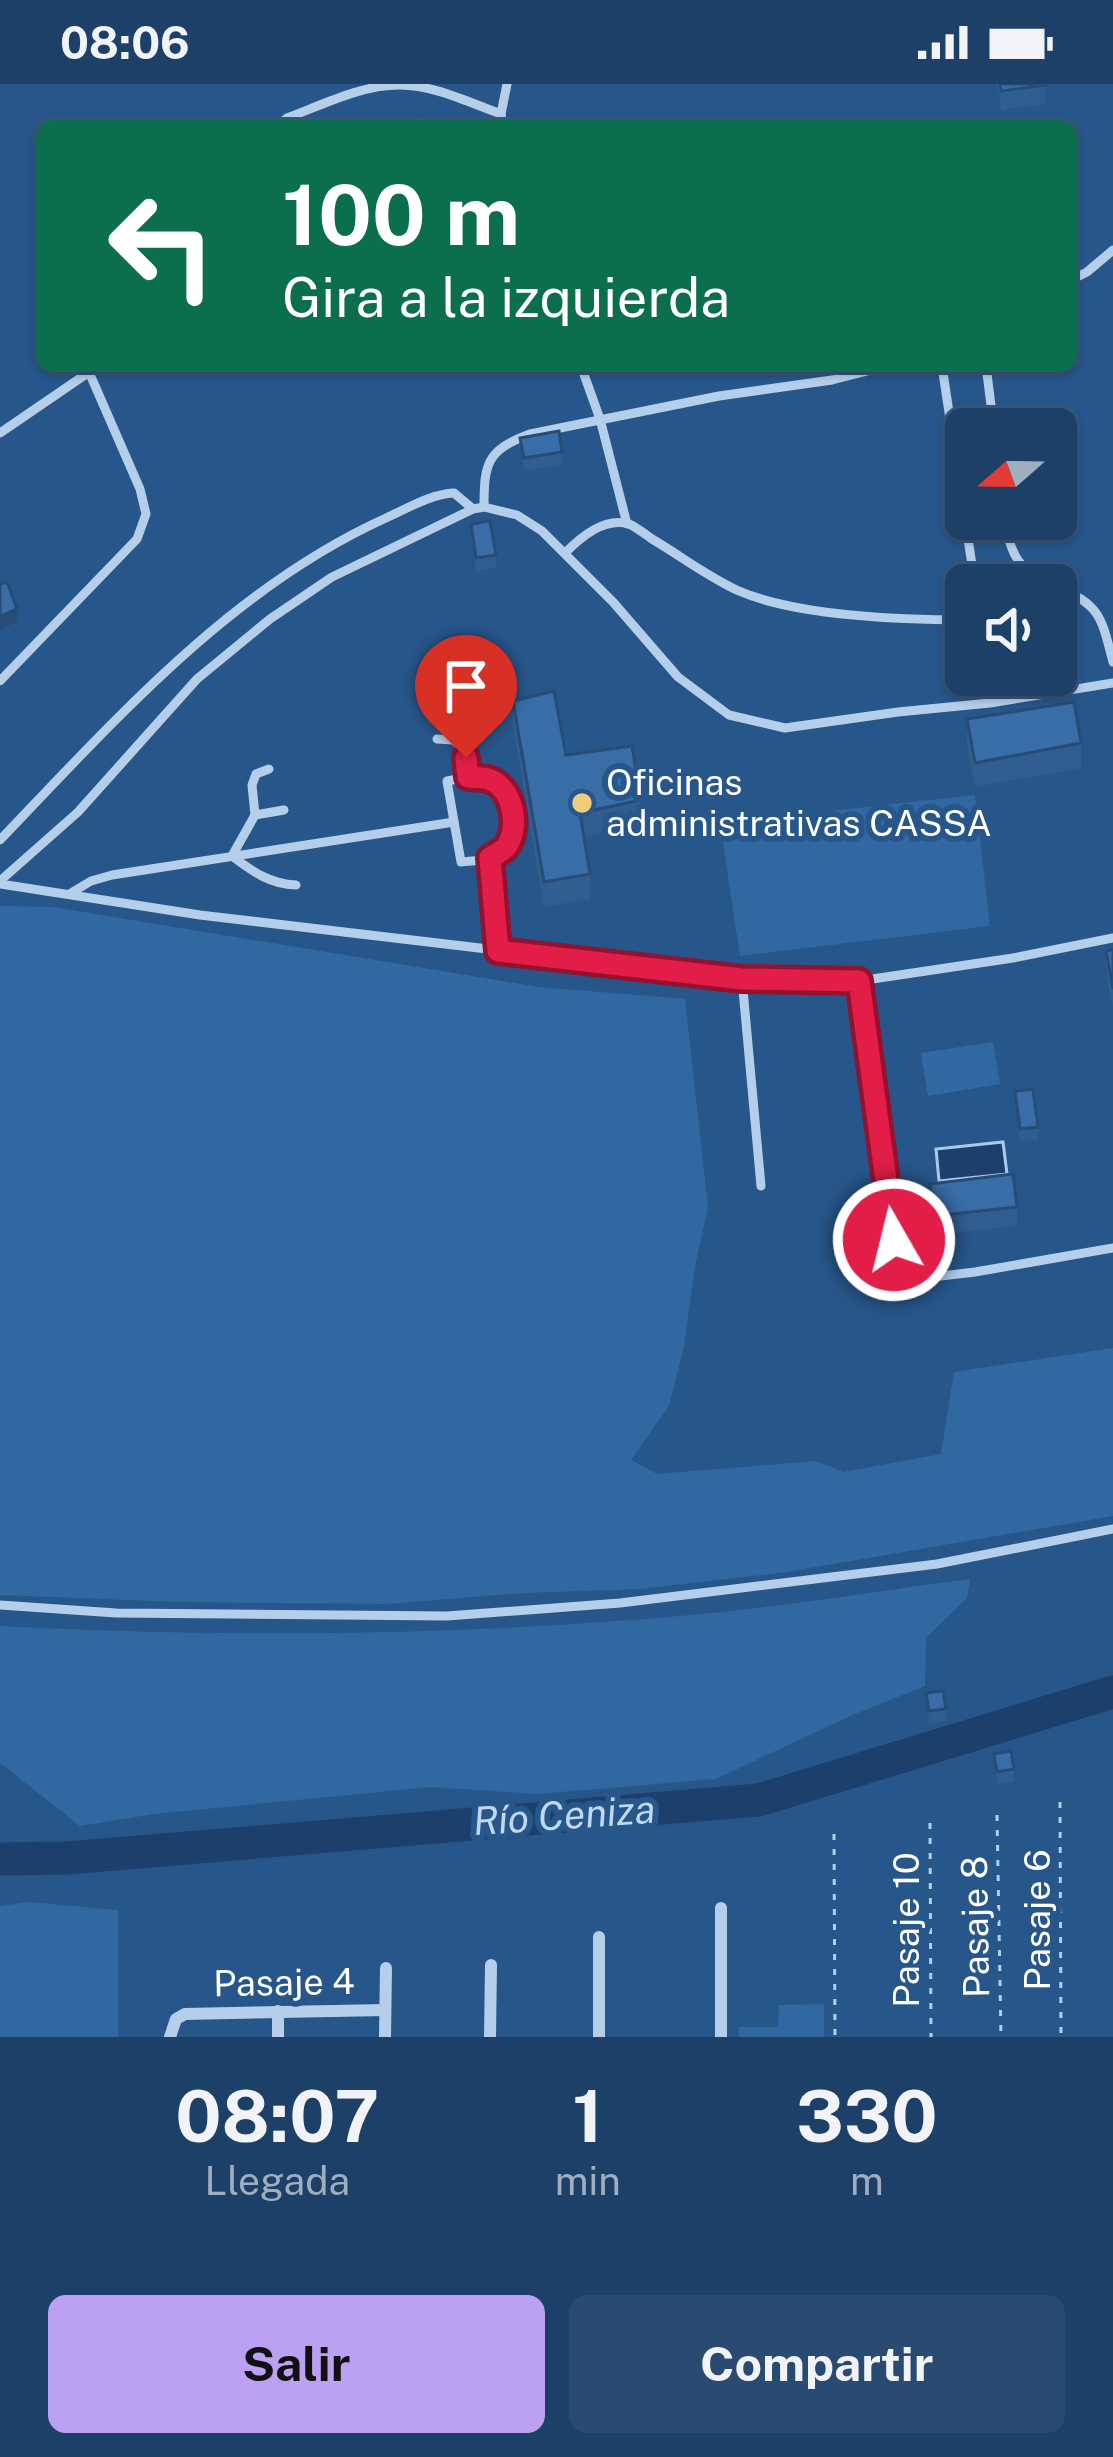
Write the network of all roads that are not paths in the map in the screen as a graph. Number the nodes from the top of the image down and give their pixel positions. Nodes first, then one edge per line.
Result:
1 (507, 84) edge
2 (284, 120) edge
3 (502, 120) edge
4 (1113, 250) edge
5 (1077, 277) edge
6 (89, 372) edge
7 (94, 372) edge
8 (583, 372) edge
9 (863, 372) edge
10 (943, 372) edge
11 (987, 372) edge
12 (991, 408) edge
13 (600, 419) junction
14 (0, 433) edge
15 (479, 508) junction
16 (627, 524) junction
17 (565, 553) junction
18 (972, 564) edge
19 (1077, 596) edge
20 (945, 619) edge
21 (1113, 662) edge
22 (0, 681) edge
23 (1113, 683) edge
24 (1077, 689) edge
25 (1033, 696) edge
26 (436, 739) dead end
27 (269, 769) dead end
28 (468, 777) junction
29 (284, 810) dead end
30 (255, 815) junction
31 (454, 822) junction
32 (0, 840) edge
33 (232, 856) junction
34 (490, 858) junction
35 (0, 882) edge
36 (296, 885) dead end
37 (71, 893) junction
38 (1113, 938) edge
39 (498, 951) junction
40 (742, 979) junction
41 (859, 981) junction
42 (761, 1186) dead end
43 (1113, 1248) edge
44 (1113, 1529) edge
45 (0, 1605) edge
46 (721, 1909) dead end
47 (599, 1936) dead end
48 (491, 1965) dead end
49 (386, 1968) dead end
50 (386, 2010) junction
51 (278, 2011) junction
52 (170, 2037) edge
53 (278, 2037) edge
54 (385, 2037) edge
55 (490, 2037) edge
56 (599, 2037) edge
57 (722, 2037) edge

1 - 3 lane
2 - 3 lane
4 - 5 lane
6 - 14 lane
7 - 22 lane
8 - 13 lane
9 - 13 lane
10 - 18 lane
11 - 12 lane
13 - 15 lane
13 - 16 lane
15 - 17 lane
15 - 32 lane
15 - 35 lane
16 - 17 lane
16 - 20 lane
17 - 25 lane
19 - 21 lane
23 - 24 lane
26 - 28 lane
27 - 30 lane
28 - 31 lane
28 - 34 lane
29 - 30 lane
30 - 33 lane
31 - 33 lane
31 - 34 lane
33 - 36 lane
33 - 37 lane
34 - 39 lane
35 - 37 lane
37 - 39 lane
38 - 41 lane
39 - 40 lane
40 - 41 lane
40 - 42 lane
41 - 43 lane
44 - 45 lane
46 - 57 street
47 - 56 street
48 - 55 street
49 - 50 street
50 - 51 street, Pasaje 4
50 - 54 street
51 - 52 street, Pasaje 4
51 - 53 street

